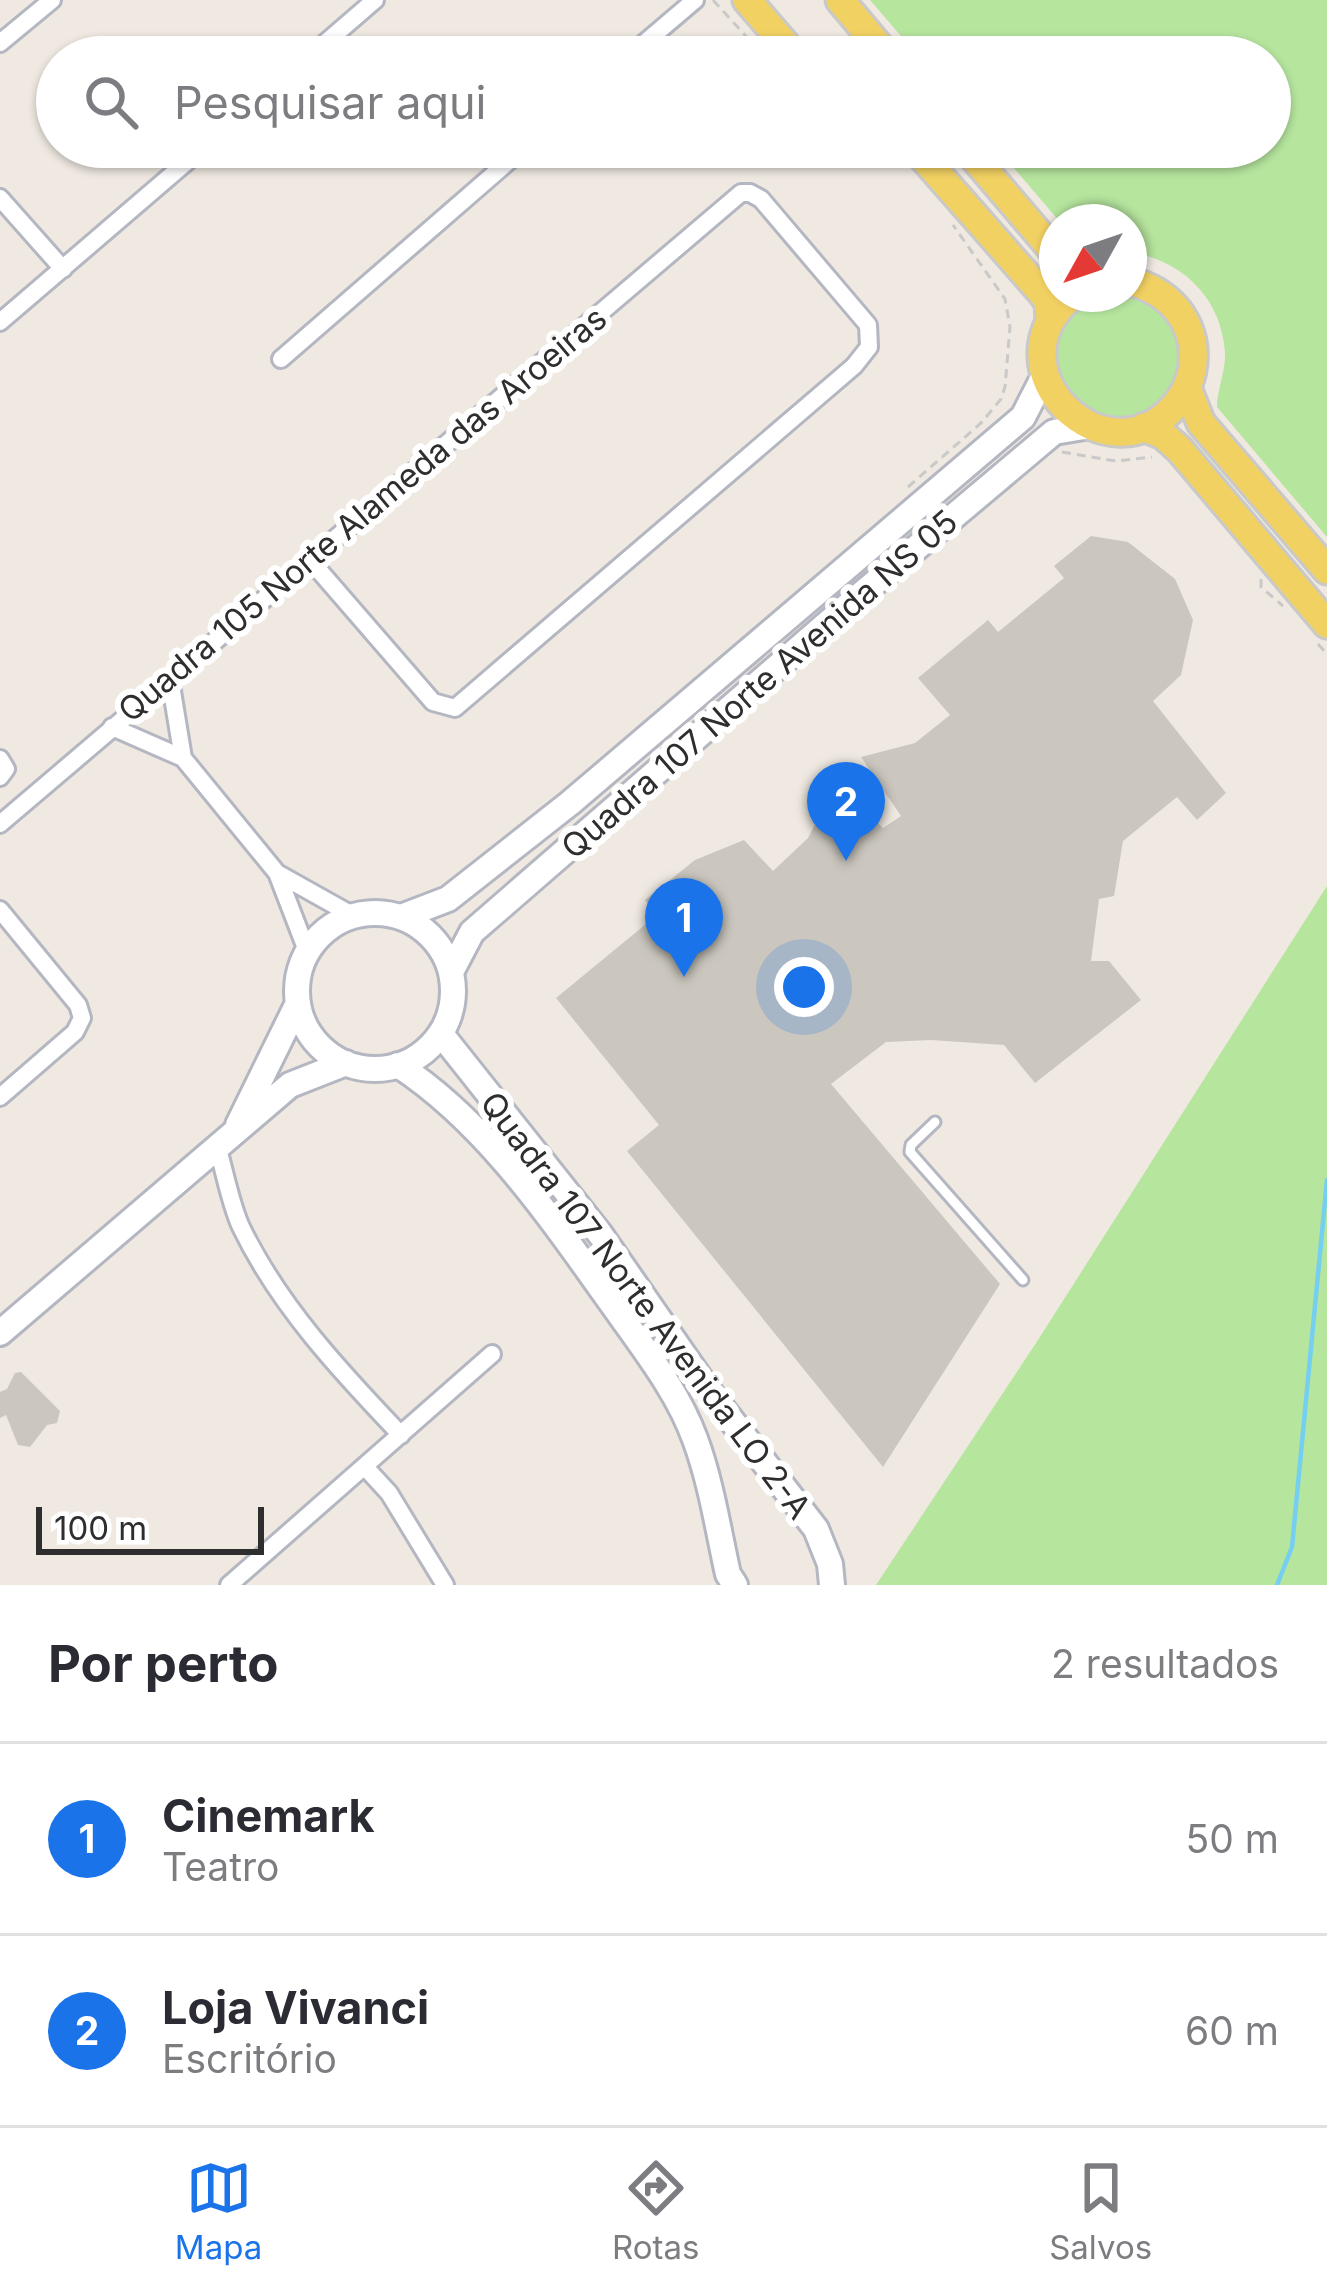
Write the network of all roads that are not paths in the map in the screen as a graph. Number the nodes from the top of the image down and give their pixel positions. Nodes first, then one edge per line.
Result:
1 (52, 0) edge
2 (375, 0) edge
3 (694, 0) edge
4 (746, 0) edge
5 (840, 0) edge
6 (333, 36) edge
7 (652, 36) edge
8 (778, 36) edge
9 (870, 36) edge
10 (0, 43) edge
11 (180, 168) edge
12 (501, 168) edge
13 (932, 168) edge
14 (983, 168) edge
15 (0, 198) edge
16 (1039, 234) edge
17 (62, 269) junction
18 (1147, 288) edge
19 (1059, 312) edge
20 (0, 322) edge
21 (1050, 322) junction
22 (281, 359) dead end
23 (1045, 374) junction
24 (1186, 388) junction
25 (1090, 426) junction
26 (1144, 427) junction
27 (310, 560) junction
28 (1327, 570) edge
29 (1327, 624) edge
30 (170, 679) junction
31 (112, 727) junction
32 (183, 758) junction
33 (0, 759) edge
34 (0, 777) edge
35 (0, 824) edge
36 (277, 873) junction
37 (0, 910) edge
38 (352, 915) junction
39 (401, 917) junction
40 (307, 951) junction
41 (451, 972) junction
42 (298, 1003) junction
43 (441, 1034) junction
44 (346, 1063) junction
45 (398, 1066) junction
46 (0, 1096) edge
47 (935, 1122) dead end
48 (226, 1138) junction
49 (1023, 1280) dead end
50 (0, 1333) edge
51 (492, 1354) dead end
52 (401, 1435) junction
53 (365, 1467) junction
54 (229, 1585) edge
55 (445, 1585) edge
56 (734, 1585) edge
57 (832, 1585) edge

1 - 10 street
2 - 6 street
3 - 7 street
4 - 8 main road
5 - 9 main road
11 - 17 street
12 - 22 street
13 - 21 main road
14 - 16 main road
15 - 17 street
17 - 20 street
18 - 24 main road
19 - 21 main road
21 - 23 main road
23 - 25 main road
23 - 39 street, Quadra 107 Norte Avenida NS 05
24 - 26 main road
24 - 28 main road
25 - 26 main road
25 - 41 street, Quadra 107 Norte Avenida NS 05
26 - 29 main road
27 - 27 street, Quadra 105 Norte Alameda das Aroeiras
27 - 30 street, Quadra 105 Norte Alameda das Aroeiras
30 - 31 street, Quadra 105 Norte Alameda das Aroeiras
30 - 32 street
31 - 32 street
31 - 35 street, Quadra 105 Norte Alameda das Aroeiras
32 - 36 street
33 - 34 street
36 - 38 street
36 - 40 street
37 - 46 street
38 - 39 street
38 - 40 street
39 - 41 street
40 - 42 street
41 - 43 street
42 - 44 street
42 - 48 street
43 - 45 street
43 - 57 street, Quadra 107 Norte Avenida LO 2-A
44 - 45 street
44 - 48 street
45 - 56 street, Quadra 107 Norte Avenida LO 2-A
47 - 49 lane
48 - 50 street
48 - 52 street
51 - 52 street
52 - 53 street
53 - 54 street
53 - 55 street

